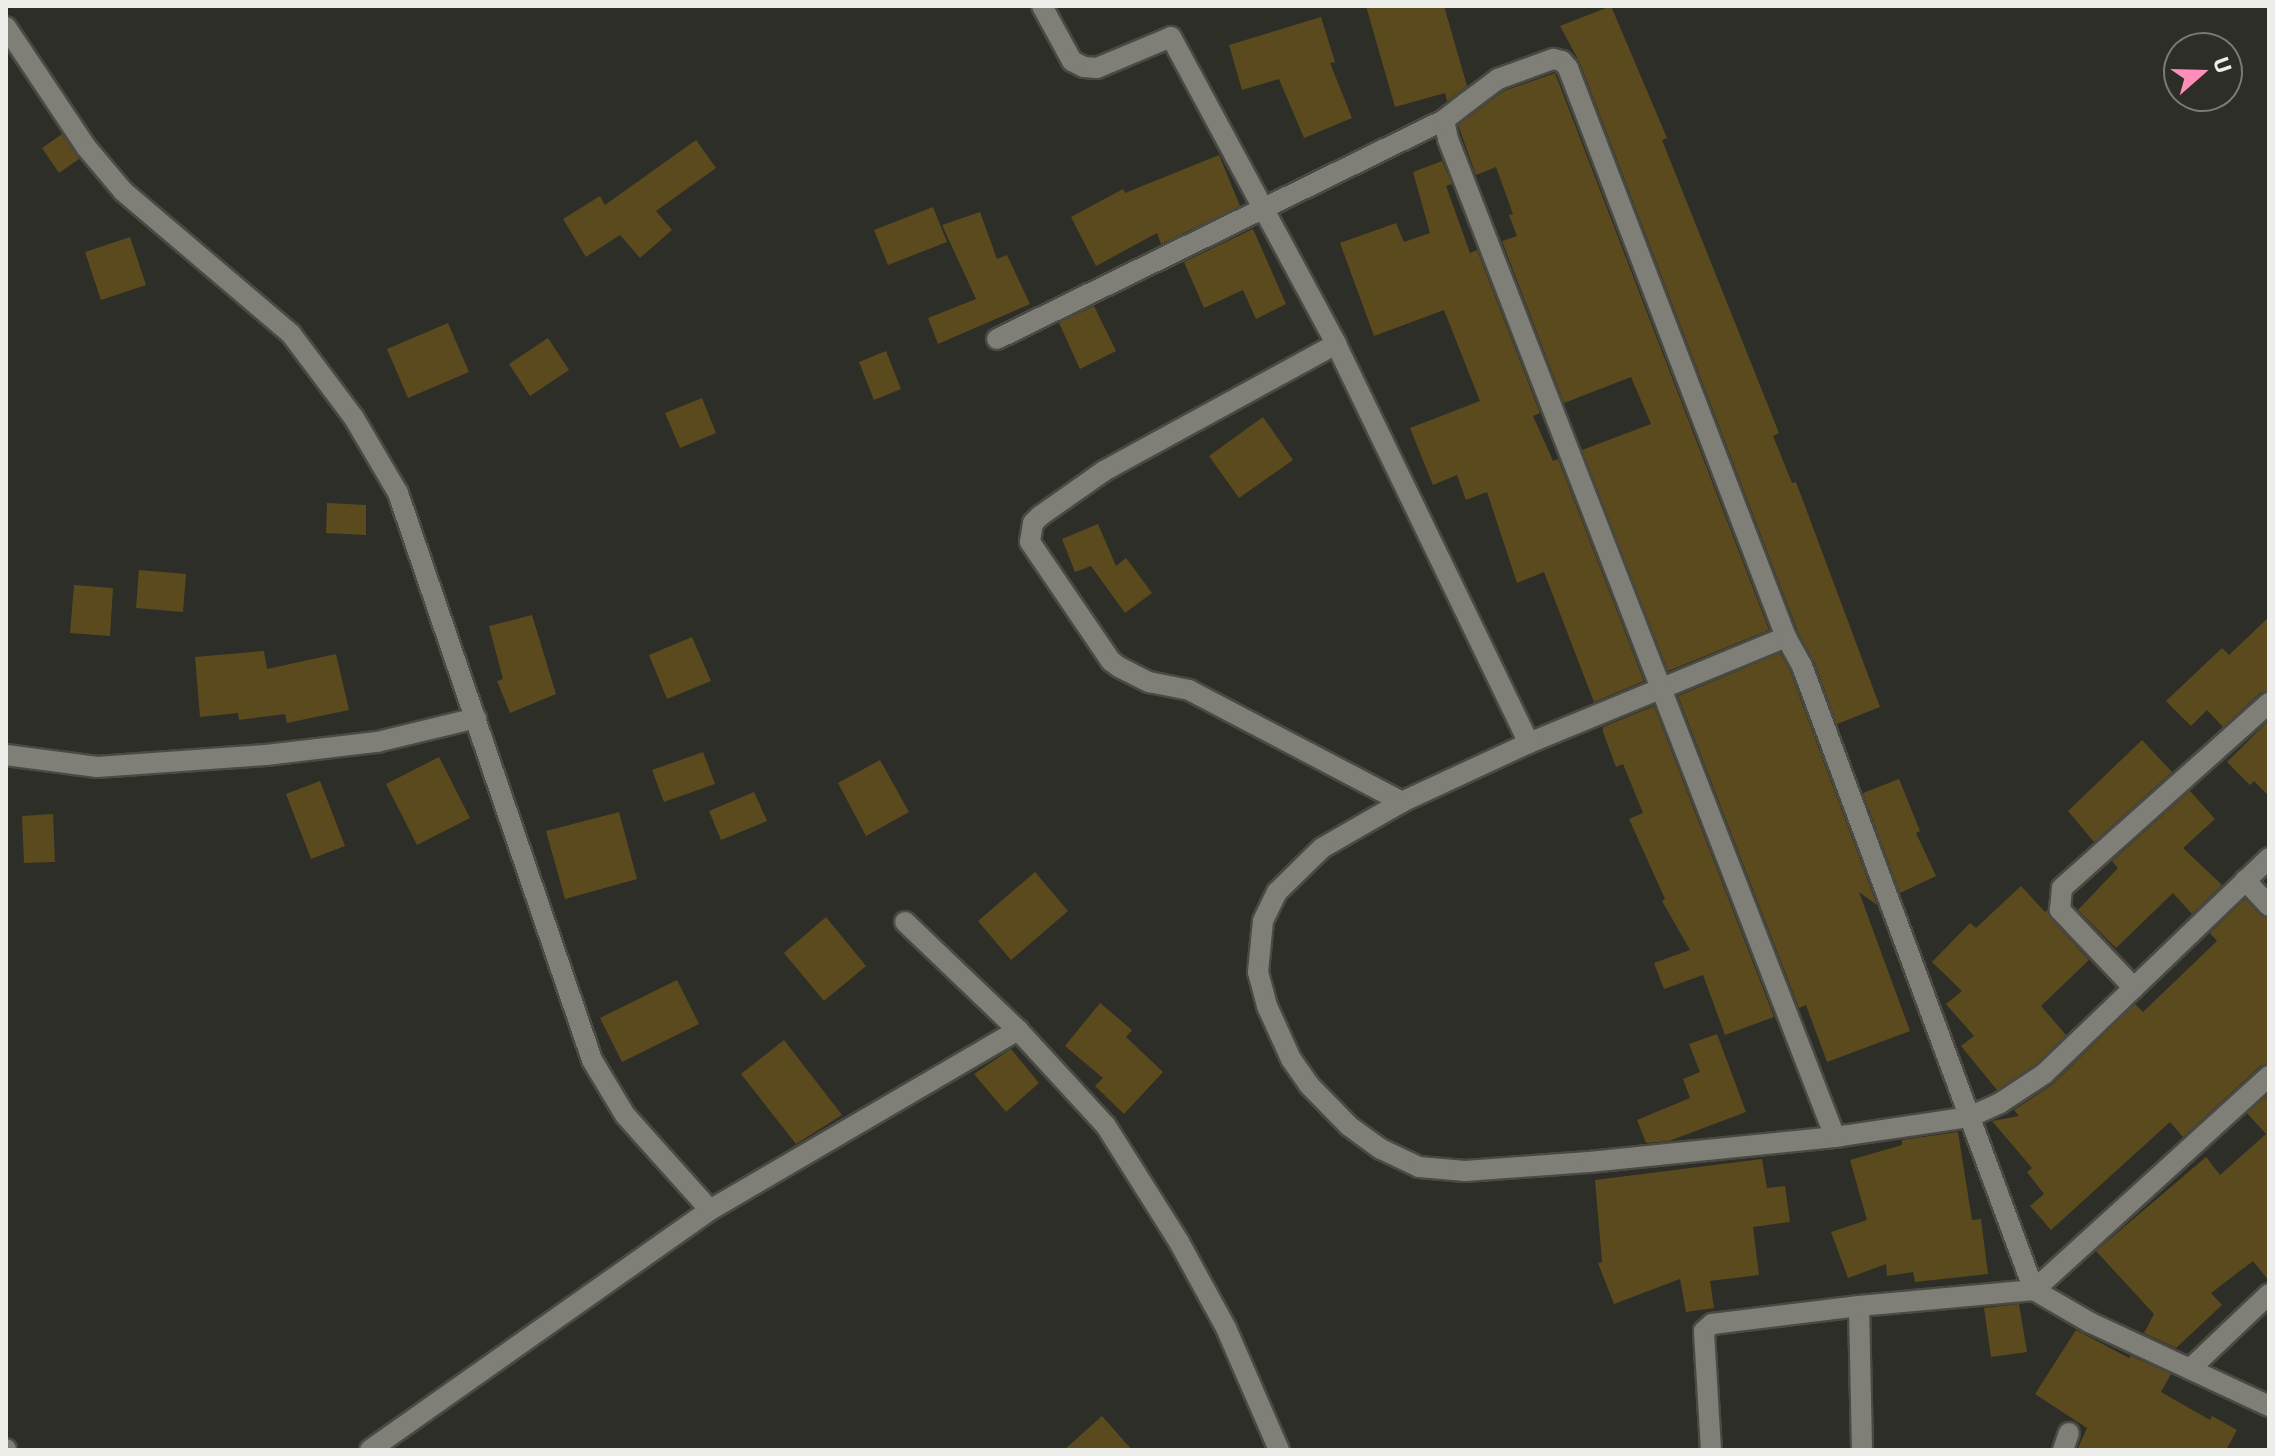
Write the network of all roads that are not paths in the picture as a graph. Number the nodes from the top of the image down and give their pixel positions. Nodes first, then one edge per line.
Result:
1 (1042, 6) edge
2 (6, 27) edge
3 (1444, 120) junction
4 (1265, 209) junction
5 (997, 339) dead end
6 (1336, 344) junction
7 (1786, 637) junction
8 (1661, 687) junction
9 (2269, 703) edge
10 (476, 718) junction
11 (1529, 743) junction
12 (6, 755) edge
13 (1402, 802) junction
14 (2269, 858) edge
15 (2245, 880) junction
16 (2269, 906) edge
17 (905, 922) dead end
18 (2134, 988) junction
19 (1018, 1030) junction
20 (2269, 1076) edge
21 (1969, 1117) junction
22 (1835, 1137) junction
23 (710, 1210) junction
24 (2034, 1290) junction
25 (2269, 1294) edge
26 (1859, 1306) junction
27 (2190, 1369) junction
28 (2269, 1406) edge
29 (370, 1450) edge
30 (1279, 1450) edge
31 (1711, 1450) edge
32 (1862, 1450) edge

1 - 4 street
2 - 10 street
3 - 4 street
3 - 7 street
3 - 8 street
4 - 5 street
4 - 6 street
6 - 11 street
6 - 13 street
7 - 8 street
7 - 21 street
8 - 11 street
8 - 22 street
9 - 18 street
10 - 12 street
10 - 23 street
11 - 13 street
13 - 22 street
14 - 15 street
15 - 16 street
15 - 18 street
17 - 19 street
18 - 21 street
19 - 23 street
19 - 30 street
20 - 24 street
21 - 22 street
21 - 24 street
23 - 29 street
24 - 26 street
24 - 27 street
25 - 27 street
26 - 31 street
26 - 32 street
27 - 28 street

